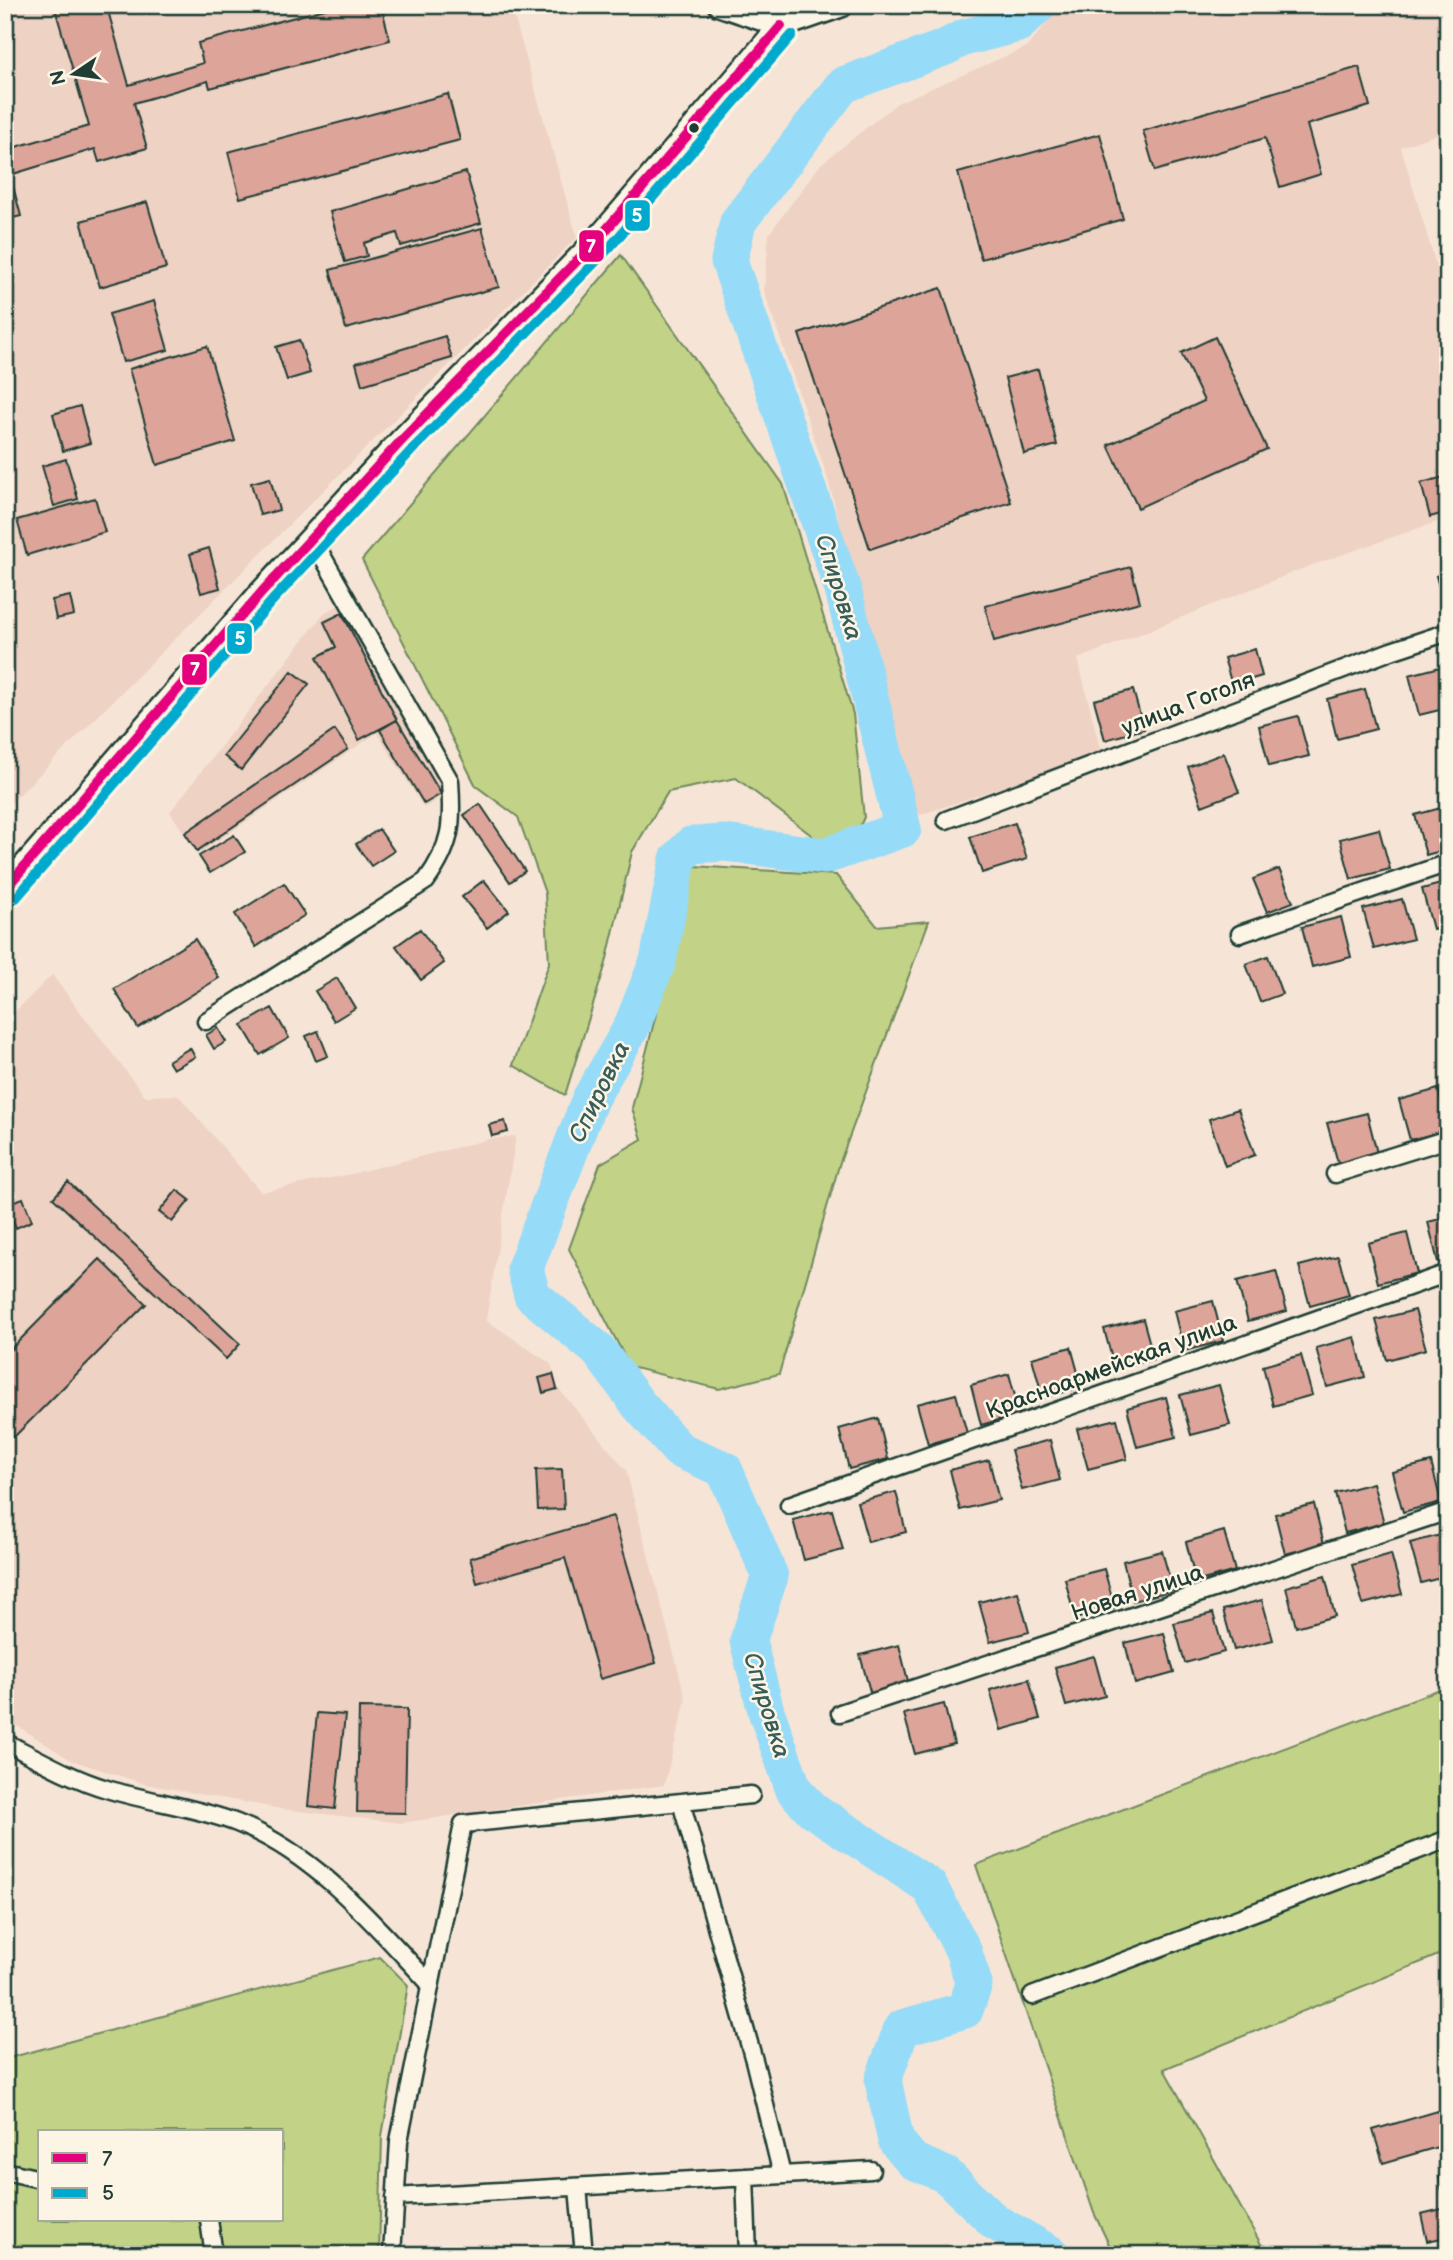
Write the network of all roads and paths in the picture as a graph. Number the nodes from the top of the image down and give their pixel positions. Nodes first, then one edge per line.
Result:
1 (719, 5) edge
2 (841, 5) edge
3 (781, 26) junction
4 (312, 538) junction
5 (1448, 632) edge
6 (946, 820) dead end
7 (1448, 863) edge
8 (5, 889) edge
9 (1240, 934) dead end
10 (206, 1021) dead end
11 (1448, 1139) edge
12 (1335, 1174) dead end
13 (1448, 1273) edge
14 (789, 1505) dead end
15 (1448, 1511) edge
16 (840, 1713) dead end
17 (5, 1742) edge
18 (751, 1795) dead end
19 (681, 1802) junction
20 (1448, 1839) edge
21 (429, 1983) junction
22 (1032, 1996) dead end
23 (5, 2171) edge
24 (871, 2171) dead end
25 (782, 2175) junction
26 (745, 2178) junction
27 (38, 2179) edge
28 (578, 2187) junction
29 (394, 2197) junction
30 (209, 2222) edge
31 (214, 2255) edge
32 (392, 2255) edge
33 (584, 2255) edge
34 (748, 2255) edge

1 - 3 street
2 - 3 main road
3 - 4 main road
4 - 8 main road
4 - 10 street
5 - 6 street, улица Гоголя
7 - 9 street
11 - 12 street
13 - 14 street, Красноармейская улица
15 - 16 street, Новая улица
17 - 21 street
18 - 19 street
19 - 21 street
19 - 25 street
20 - 22 street
21 - 29 street
23 - 27 street
24 - 25 street
25 - 26 street
26 - 28 street
26 - 34 street
28 - 29 street
28 - 33 street
29 - 32 street
30 - 31 street

